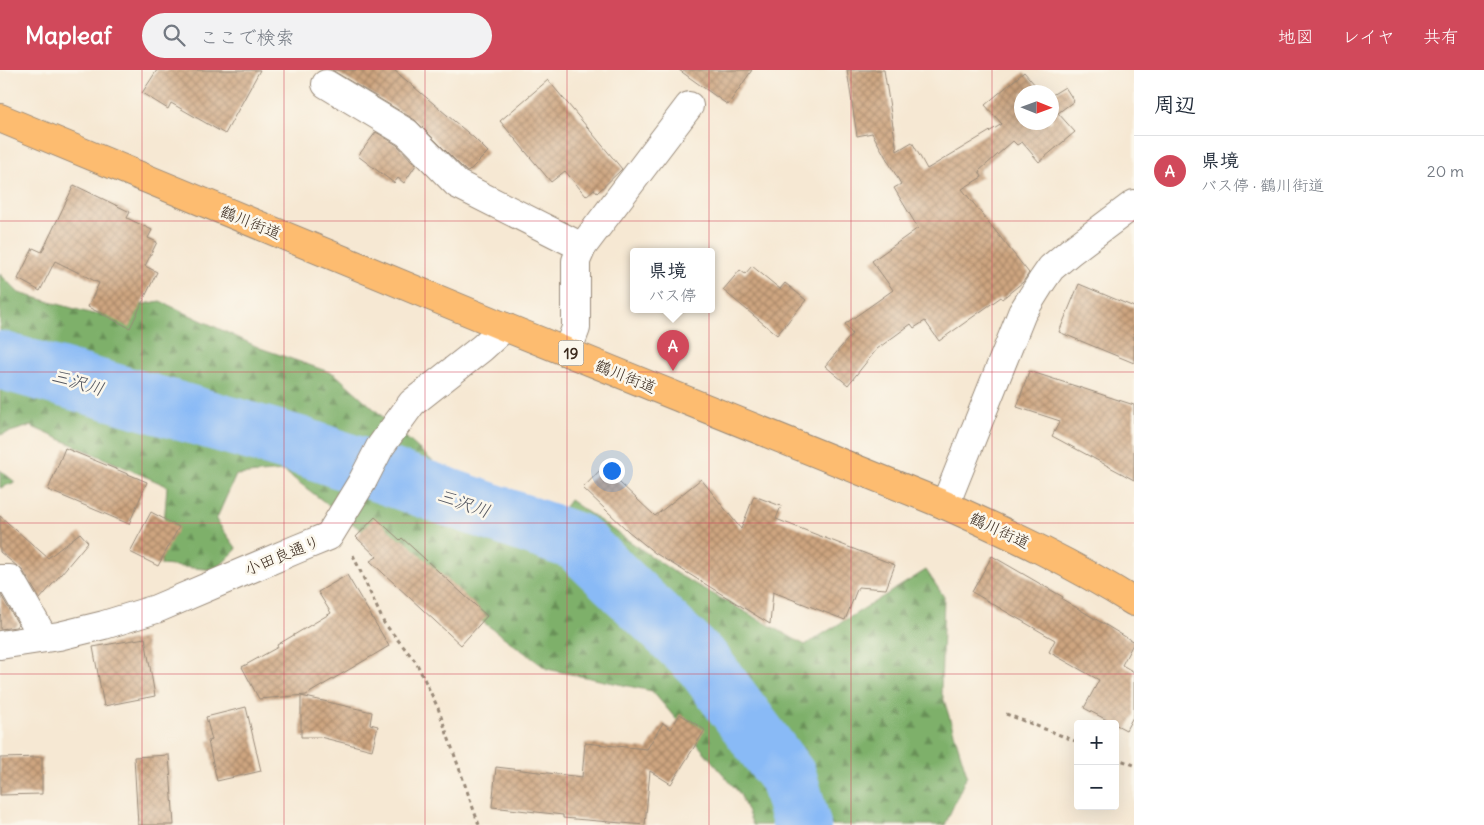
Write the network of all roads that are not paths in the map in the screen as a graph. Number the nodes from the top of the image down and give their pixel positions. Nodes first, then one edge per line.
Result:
1 (326, 84) dead end
2 (689, 106) dead end
3 (0, 118) edge
4 (1134, 204) edge
5 (582, 247) junction
6 (505, 327) junction
7 (567, 352) junction
8 (944, 505) junction
9 (0, 579) edge
10 (1134, 602) edge
11 (44, 638) junction
12 (0, 645) edge

1 - 5 street
2 - 5 street
3 - 6 main road, 鶴川街道 / 19
4 - 8 street
5 - 7 street
6 - 7 main road, 鶴川街道 / 19
6 - 11 street, 小田良通り
7 - 8 main road, 鶴川街道 / 19
8 - 10 main road, 鶴川街道 / 19
9 - 11 street
11 - 12 street, 小田良通り

